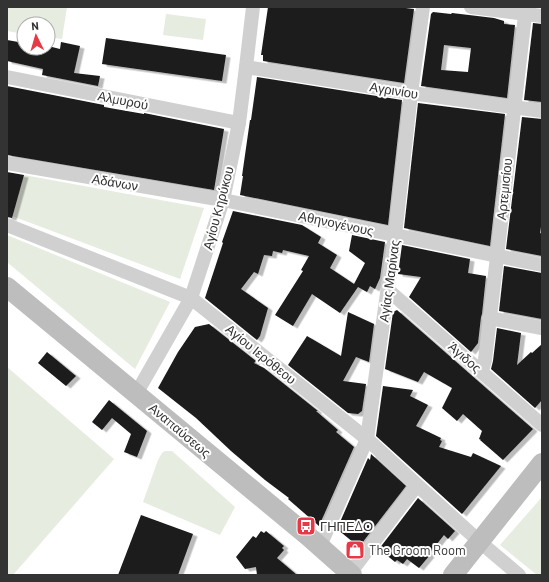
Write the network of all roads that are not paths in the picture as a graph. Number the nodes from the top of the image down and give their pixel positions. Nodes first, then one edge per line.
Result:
1 (253, 7) edge
2 (423, 7) edge
3 (471, 7) edge
4 (525, 11) edge
5 (542, 16) edge
6 (246, 67) junction
7 (7, 77) edge
8 (411, 93) junction
9 (514, 106) junction
10 (542, 111) edge
11 (239, 123) junction
12 (7, 163) edge
13 (223, 200) junction
14 (7, 225) edge
15 (395, 235) junction
16 (497, 255) junction
17 (542, 265) edge
18 (7, 287) edge
19 (388, 290) junction
20 (191, 298) junction
21 (489, 318) junction
22 (542, 328) edge
23 (482, 371) junction
24 (136, 394) junction
25 (542, 424) edge
26 (367, 439) junction
27 (542, 463) edge
28 (417, 485) junction
29 (480, 542) junction
30 (320, 546) junction
31 (351, 574) edge
32 (453, 575) edge
33 (519, 575) edge

1 - 6 street, Αγίου Κηρύκου
2 - 8 street, Αγίας Μαρίνας
3 - 4 street
4 - 5 street
4 - 9 street, Αρτεμισίου
6 - 8 street, Αγρινίου
6 - 11 street, Αγίου Κηρύκου
7 - 11 street, Αλμυρού
8 - 9 street, Αγρινίου
8 - 15 street, Αγίας Μαρίνας
9 - 10 street, Αγρινίου
9 - 16 street, Αρτεμισίου
11 - 13 street, Αγίου Κηρύκου
12 - 13 street, Αδάνων
13 - 15 street, Αθηνογένους
13 - 20 street, Αγίου Κηρύκου
14 - 20 street, Αγίου Ιερόθεου
15 - 16 street, Αθηνογένους
15 - 19 street, Αγίας Μαρίνας
16 - 17 street, Αθηνογένους
16 - 21 street, Αρτεμισίου
18 - 24 street, Αναπαύσεως
19 - 23 street, Άγιδος
19 - 26 street, Αγίας Μαρίνας
20 - 24 street, Αγίου Κηρύκου
20 - 26 street, Αγίου Ιερόθεου
21 - 22 street
21 - 23 street, Αρτεμισίου
23 - 25 street, Άγιδος
24 - 30 street, Αναπαύσεως
26 - 28 street, Αγίου Ιερόθεου
26 - 30 street, Αγίας Μαρίνας
27 - 29 street
28 - 29 street, Αγίου Ιερόθεου
28 - 31 street
29 - 32 street
29 - 33 street, Αγίου Ιερόθεου
30 - 31 street, Αναπαύσεως

